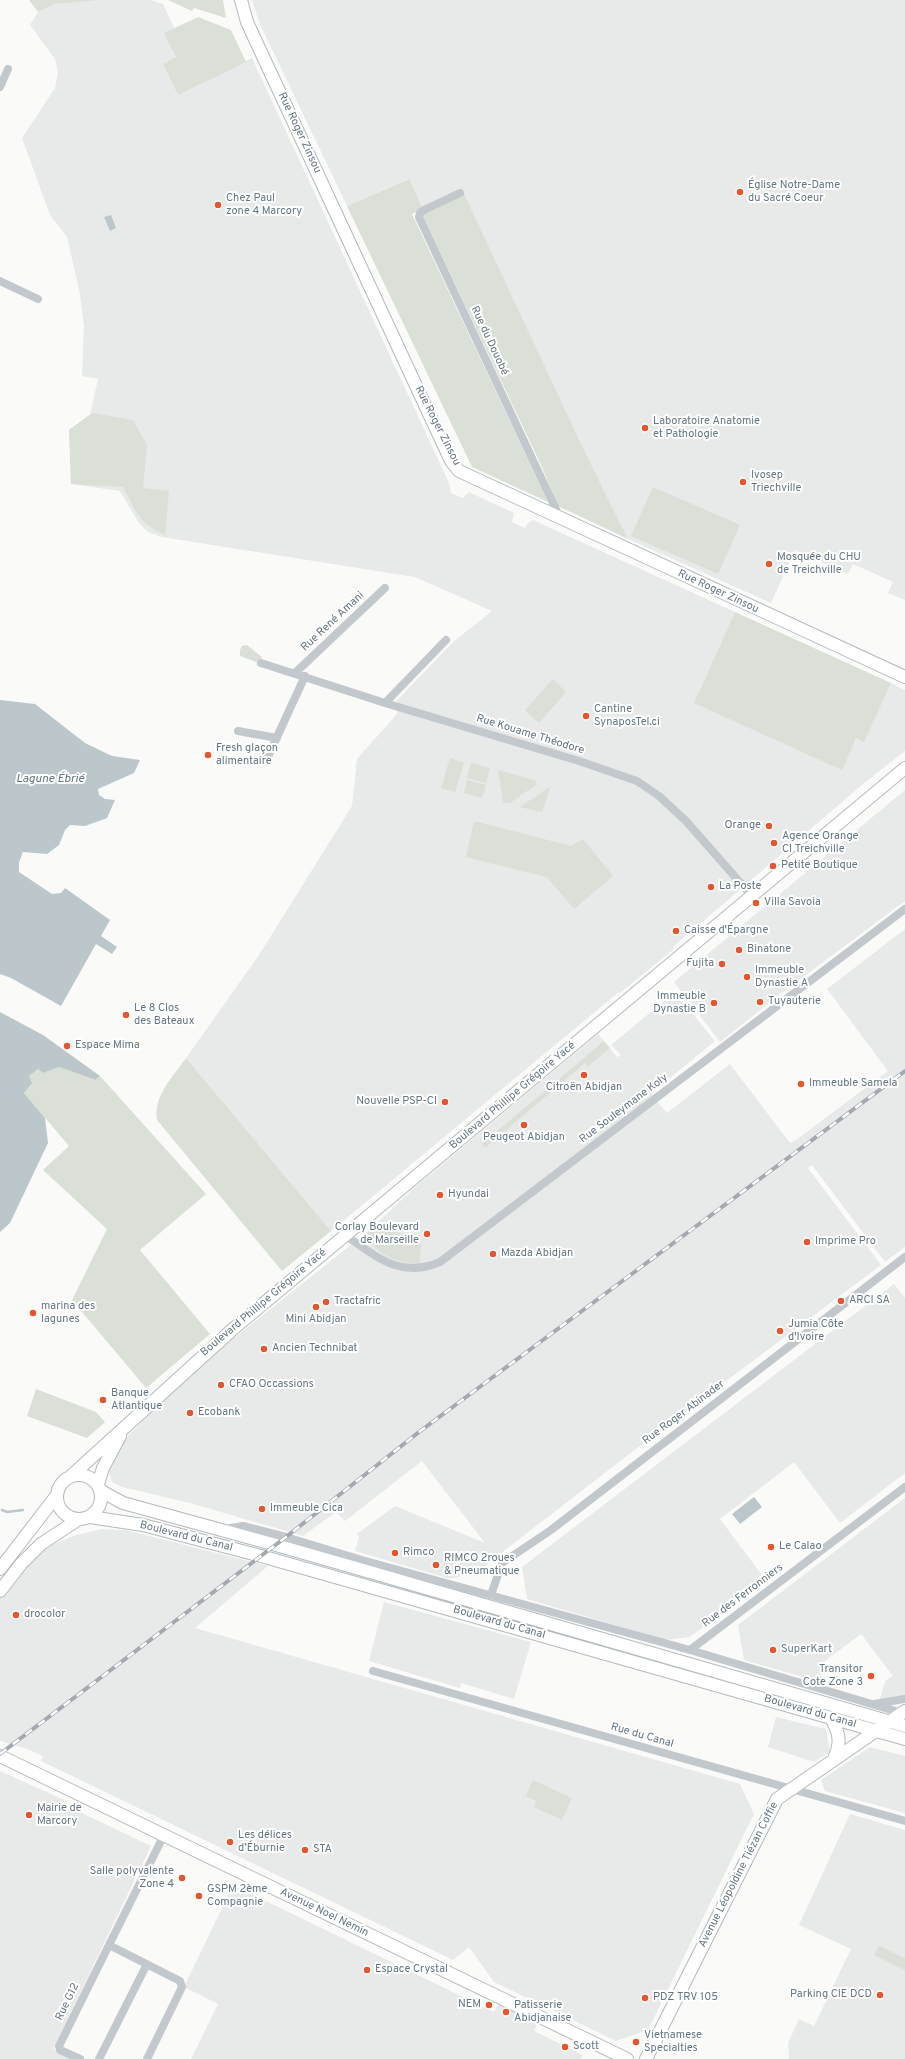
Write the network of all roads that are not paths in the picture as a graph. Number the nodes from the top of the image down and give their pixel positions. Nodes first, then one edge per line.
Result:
1 (241, 0) edge
2 (8, 69) dead end
3 (0, 87) edge
4 (460, 193) dead end
5 (0, 281) edge
6 (38, 299) dead end
7 (560, 519) junction
8 (385, 588) dead end
9 (446, 640) dead end
10 (261, 663) dead end
11 (295, 673) junction
12 (305, 676) junction
13 (905, 677) edge
14 (385, 703) junction
15 (238, 731) dead end
16 (277, 738) junction
17 (266, 761) dead end
18 (905, 768) edge
19 (752, 896) junction
20 (905, 910) edge
21 (345, 1235) junction
22 (905, 1257) edge
23 (124, 1428) junction
24 (70, 1476) junction
25 (905, 1487) edge
26 (100, 1488) junction
27 (57, 1496) junction
28 (85, 1518) junction
29 (218, 1530) junction
30 (0, 1569) edge
31 (0, 1591) edge
32 (491, 1595) junction
33 (690, 1650) junction
34 (373, 1670) dead end
35 (905, 1699) edge
36 (871, 1704) junction
37 (904, 1713) edge
38 (831, 1718) junction
39 (891, 1722) junction
40 (905, 1726) edge
41 (877, 1731) junction
42 (905, 1739) edge
43 (0, 1756) edge
44 (834, 1759) junction
45 (790, 1790) junction
46 (905, 1821) edge
47 (164, 1835) junction
48 (109, 1945) junction
49 (147, 1964) junction
50 (80, 2059) edge
51 (99, 2059) edge
52 (147, 2059) edge
53 (627, 2059) edge
54 (646, 2059) edge

1 - 7 main road, Rue Roger Zinsou
2 - 3 street
4 - 7 street, Rue du Douobé
5 - 6 street
7 - 13 main road, Rue Roger Zinsou
8 - 11 street, Rue René Amani
9 - 14 street
10 - 11 street, Rue Kouame Théodore
11 - 12 street, Rue Kouame Théodore
12 - 14 street, Rue Kouame Théodore
12 - 16 street
14 - 19 street, Rue Kouame Théodore
15 - 16 street
16 - 17 street
18 - 19 main road, Boulevard Phillipe Grégoire Yacé
19 - 21 main road, Boulevard Phillipe Grégoire Yacé
20 - 21 street, Rue Souleymane Koly
21 - 23 main road, Boulevard Phillipe Grégoire Yacé
22 - 32 street, Rue Roger Abinader
23 - 24 main road, Boulevard Phillipe Grégoire Yacé
23 - 26 main road, Boulevard Phillipe Grégoire Yacé
24 - 26 main road
24 - 27 main road
25 - 33 street, Rue des Ferronniers
26 - 28 main road
26 - 29 main road, Boulevard du Canal
27 - 28 main road
27 - 30 main road
28 - 31 main road
28 - 38 main road, Boulevard du Canal
29 - 32 street, Boulevard du Canal
29 - 39 main road, Boulevard du Canal
32 - 33 street, Boulevard du Canal
33 - 36 street, Boulevard du Canal
34 - 45 street, Rue du Canal
35 - 36 street
36 - 37 street, Boulevard du Canal
37 - 39 main road, Avenue Léopoldine Tiézan Coffie
38 - 41 main road, Boulevard du Canal
38 - 44 main road
39 - 40 main road, Boulevard du Canal
39 - 41 main road, Avenue Léopoldine Tiézan Coffie
41 - 42 main road, Boulevard du Canal
41 - 44 main road, Avenue Léopoldine Tiézan Coffie
43 - 47 main road, Avenue Noel Nemin
44 - 45 main road, Avenue Léopoldine Tiézan Coffie
45 - 46 street, Rue du Canal
45 - 54 main road, Avenue Léopoldine Tiézan Coffie
47 - 48 street, Rue G12
47 - 53 main road, Avenue Noel Nemin
48 - 49 street
48 - 50 street, Rue G12
49 - 51 street
49 - 52 street

